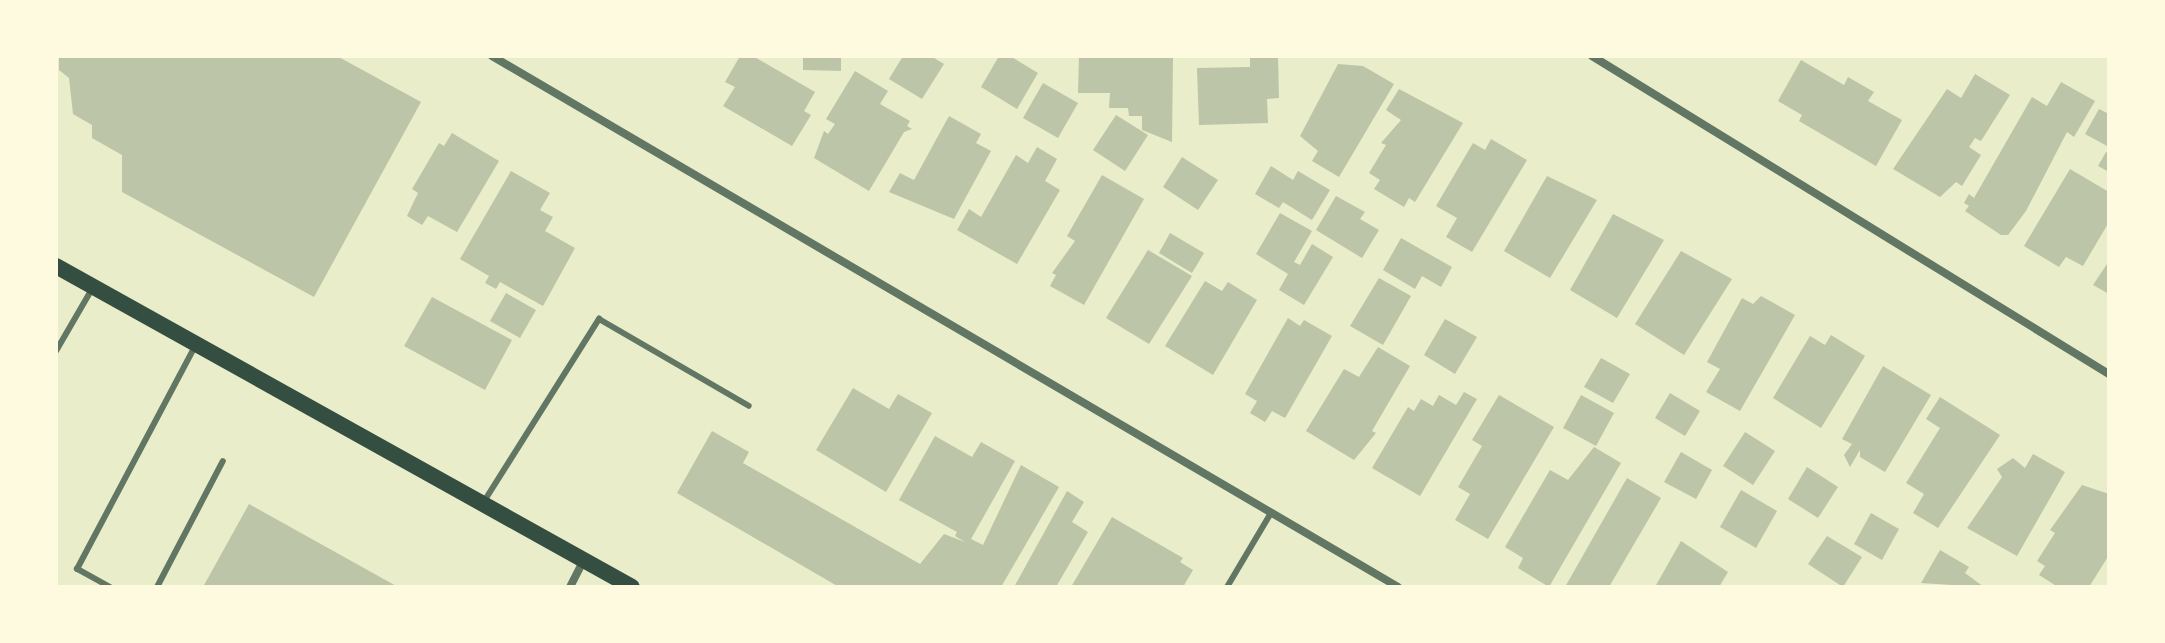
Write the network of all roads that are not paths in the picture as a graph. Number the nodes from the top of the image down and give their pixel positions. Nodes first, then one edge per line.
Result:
1 (492, 56) edge
2 (1592, 56) edge
3 (56, 266) edge
4 (94, 286) junction
5 (197, 343) junction
6 (56, 351) edge
7 (2109, 374) edge
8 (749, 406) dead end
9 (223, 461) dead end
10 (483, 503) junction
11 (1271, 513) junction
12 (584, 559) junction
13 (110, 587) edge
14 (157, 587) edge
15 (570, 587) edge
16 (632, 587) edge
17 (1227, 587) edge
18 (1398, 587) edge

1 - 11 street
2 - 7 street
3 - 4 main road
4 - 5 main road
4 - 6 lane
5 - 10 main road
5 - 13 lane
8 - 10 lane
9 - 14 lane
10 - 12 main road
11 - 17 lane
11 - 18 street
12 - 15 street
12 - 16 main road

